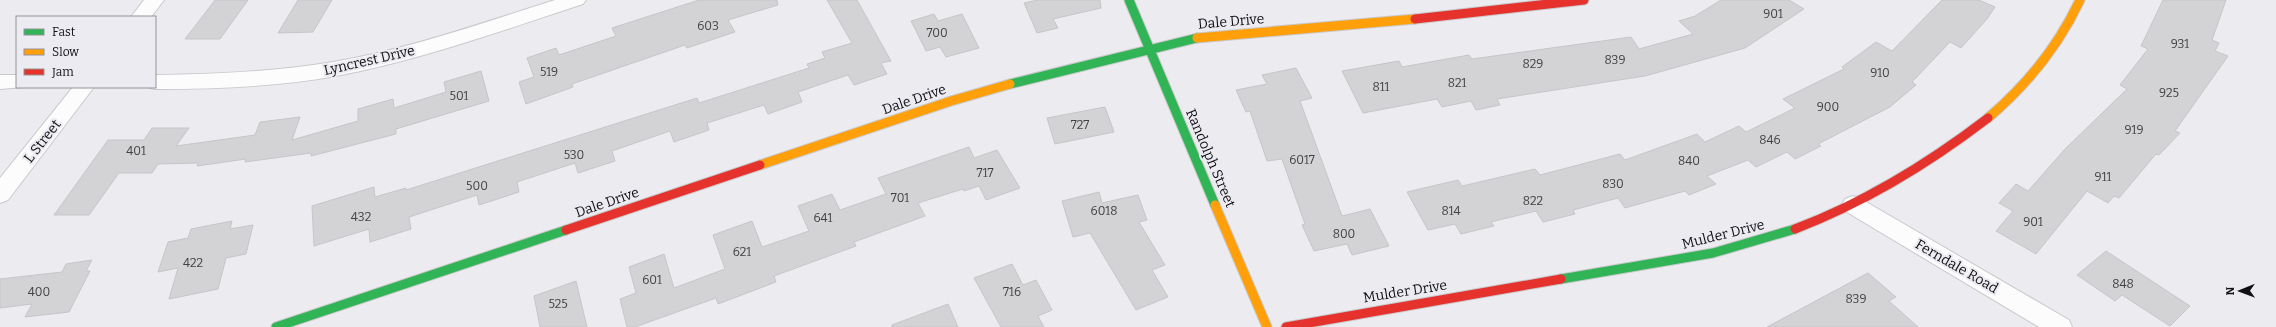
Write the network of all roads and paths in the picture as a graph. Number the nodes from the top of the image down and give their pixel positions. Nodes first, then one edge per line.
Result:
1 (154, 0) edge
2 (576, 0) edge
3 (1129, 0) edge
4 (1584, 0) edge
5 (2080, 0) edge
6 (142, 16) edge
7 (1150, 49) junction
8 (0, 82) edge
9 (16, 82) edge
10 (156, 82) edge
11 (83, 88) edge
12 (0, 194) edge
13 (1853, 205) junction
14 (276, 327) edge
15 (1267, 327) edge
16 (1286, 327) edge
17 (2060, 327) edge

1 - 6 street
2 - 10 street, Lyncrest Drive
3 - 7 street, Randolph Street
4 - 7 street, Dale Drive
5 - 13 street, Mulder Drive
7 - 14 street, Dale Drive
7 - 15 street, Randolph Street
8 - 9 street
11 - 12 street, L Street
13 - 16 street, Mulder Drive
13 - 17 street, Ferndale Road

